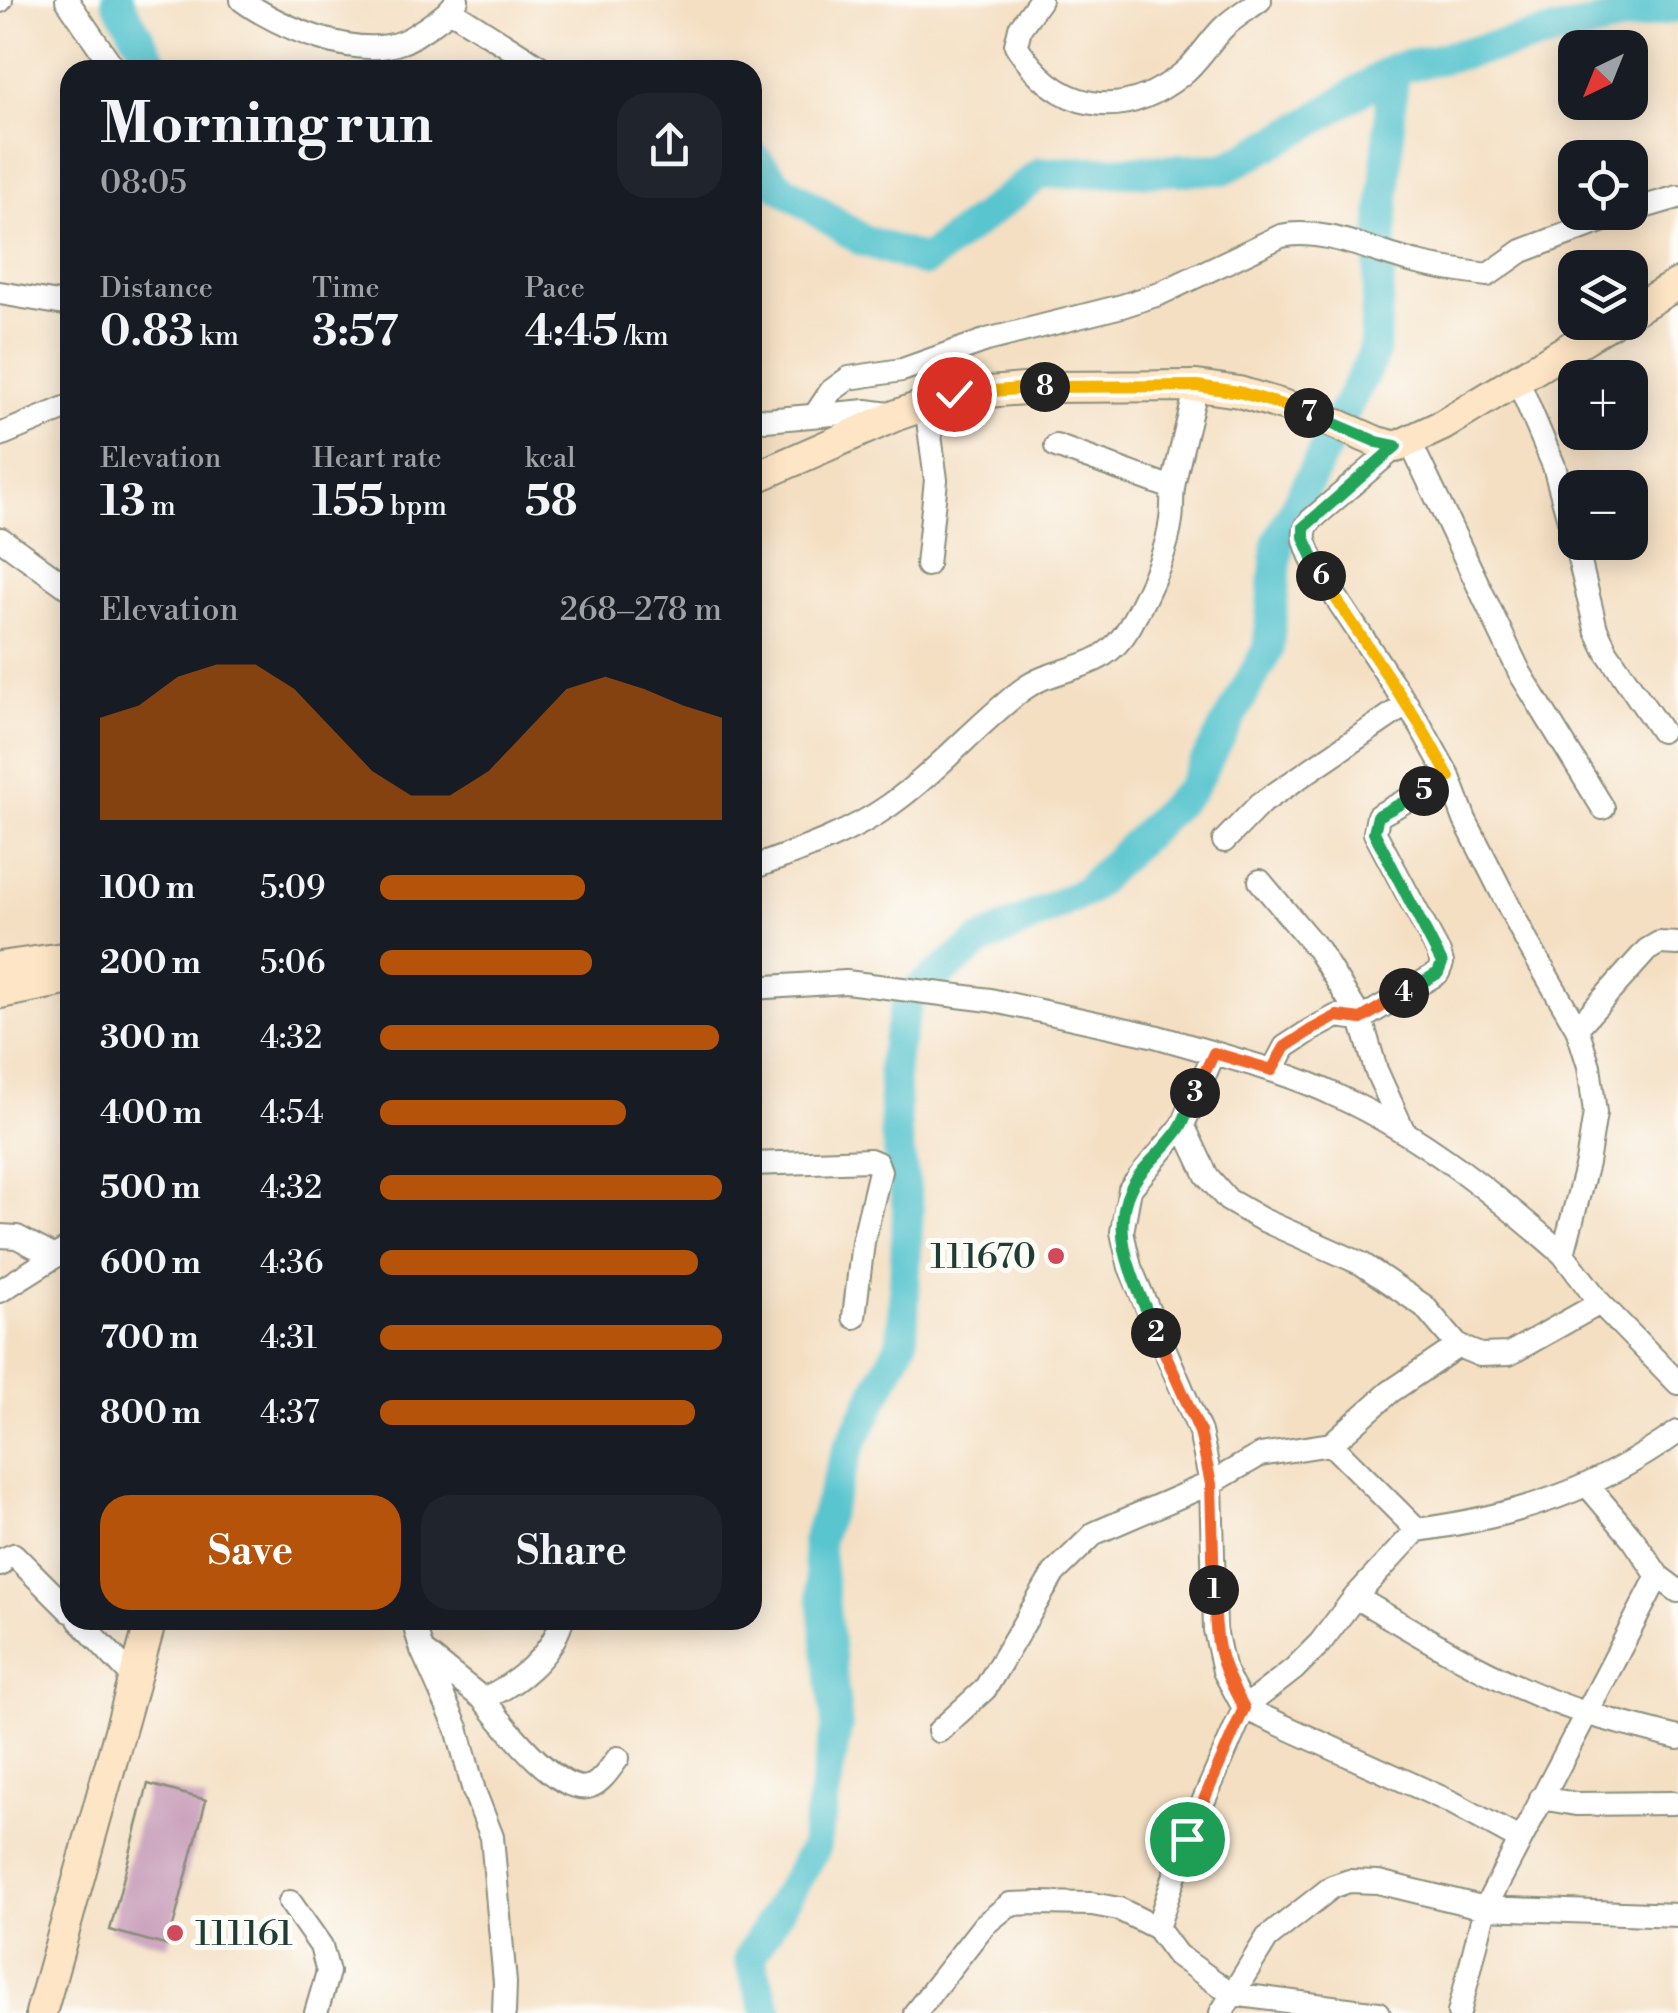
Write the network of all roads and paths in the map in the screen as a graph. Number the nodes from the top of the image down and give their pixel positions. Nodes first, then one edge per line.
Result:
1 (67, 0) edge
2 (242, 0) edge
3 (1040, 0) edge
4 (1260, 0) edge
5 (454, 5) edge
6 (109, 60) edge
7 (531, 60) edge
8 (1678, 198) edge
9 (1648, 206) edge
10 (1579, 230) edge
11 (1677, 288) edge
12 (0, 293) edge
13 (60, 303) edge
14 (1648, 303) edge
15 (1583, 340) edge
16 (1518, 381) junction
17 (1197, 386) junction
18 (60, 410) edge
19 (911, 410) junction
20 (815, 415) junction
21 (762, 419) edge
22 (0, 435) edge
23 (1403, 444) junction
24 (1056, 446) dead end
25 (762, 474) edge
26 (1558, 480) edge
27 (1172, 488) junction
28 (1, 539) edge
29 (1579, 560) edge
30 (928, 565) dead end
31 (60, 583) edge
32 (1407, 704) junction
33 (1661, 731) dead end
34 (1449, 777) junction
35 (1603, 808) dead end
36 (1224, 841) dead end
37 (762, 864) edge
38 (1260, 881) dead end
39 (1678, 944) edge
40 (60, 958) edge
41 (0, 967) edge
42 (60, 981) edge
43 (762, 987) edge
44 (0, 992) edge
45 (1361, 1019) junction
46 (1577, 1028) junction
47 (1214, 1053) junction
48 (1272, 1070) junction
49 (1183, 1125) junction
50 (1403, 1130) junction
51 (762, 1164) edge
52 (0, 1236) edge
53 (60, 1251) edge
54 (60, 1253) edge
55 (1563, 1254) junction
56 (0, 1292) edge
57 (1600, 1303) junction
58 (854, 1316) dead end
59 (1458, 1346) junction
60 (1678, 1382) edge
61 (1678, 1432) edge
62 (1331, 1444) junction
63 (1211, 1484) junction
64 (1588, 1487) junction
65 (1417, 1530) junction
66 (0, 1565) edge
67 (1658, 1576) junction
68 (1678, 1590) edge
69 (1355, 1596) junction
70 (60, 1601) edge
71 (88, 1630) edge
72 (148, 1630) edge
73 (416, 1630) edge
74 (557, 1630) edge
75 (135, 1679) junction
76 (483, 1699) junction
77 (1244, 1708) junction
78 (1589, 1714) junction
79 (939, 1732) dead end
80 (1678, 1738) edge
81 (618, 1758) dead end
82 (1541, 1798) junction
83 (1673, 1804) dead end
84 (1519, 1839) junction
85 (290, 1902) dead end
86 (1485, 1908) junction
87 (1678, 1915) edge
88 (1157, 1928) junction
89 (1227, 2003) edge
90 (1346, 2012) edge
91 (42, 2013) edge
92 (316, 2013) edge
93 (504, 2013) edge
94 (916, 2013) edge
95 (1379, 2013) edge
96 (1459, 2013) edge

1 - 6 street
2 - 5 street
3 - 4 street
5 - 7 street
8 - 9 street
10 - 20 street
11 - 14 main road
12 - 13 street
15 - 16 main road
16 - 23 main road
16 - 26 street
17 - 19 main road
17 - 23 main road
17 - 27 street
18 - 22 street
19 - 20 street
19 - 25 main road
19 - 30 street
20 - 21 street
23 - 32 street
23 - 35 street
24 - 27 street
27 - 37 street
28 - 31 street
29 - 33 street
32 - 34 street
32 - 36 street
34 - 45 street
34 - 46 street
38 - 45 street
39 - 46 street
40 - 41 main road
42 - 44 main road
43 - 47 street
45 - 48 street
45 - 50 street
46 - 55 street
47 - 48 street
47 - 49 street
48 - 50 street
49 - 59 street
49 - 63 street
50 - 55 street
51 - 58 street
52 - 53 street
54 - 56 street
55 - 57 street
57 - 59 street
57 - 60 street
59 - 62 street
61 - 64 street
62 - 63 street
62 - 65 street
63 - 77 street
63 - 79 street
64 - 65 street
64 - 67 street
65 - 69 street
66 - 70 street
67 - 68 street
67 - 78 street
69 - 77 street
69 - 78 street
71 - 75 street
72 - 75 main road
73 - 76 street
73 - 93 street
74 - 76 street
75 - 91 main road
76 - 81 street
77 - 84 street
77 - 88 street
78 - 80 street
78 - 82 street
82 - 83 street
82 - 84 street
84 - 86 street
85 - 92 street
86 - 87 street
86 - 89 street
86 - 96 street
88 - 89 street
88 - 94 street
89 - 90 street
90 - 95 street

